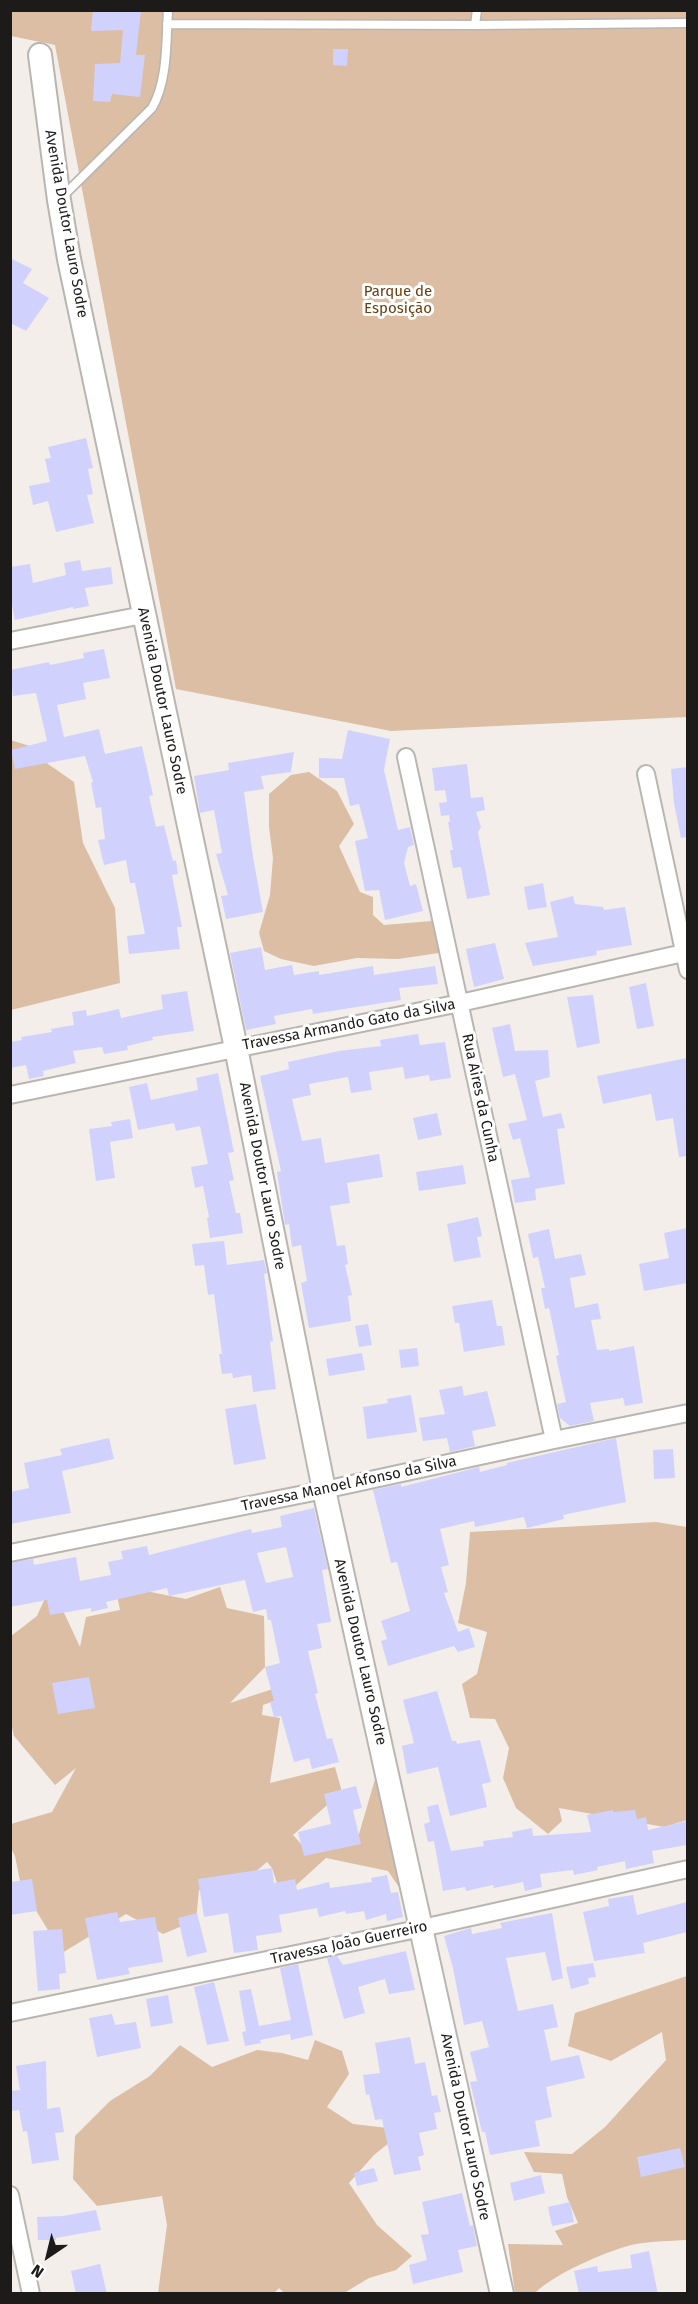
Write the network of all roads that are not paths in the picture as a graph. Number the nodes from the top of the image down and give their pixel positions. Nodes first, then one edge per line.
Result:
1 (168, 10) edge
2 (477, 10) edge
3 (687, 23) edge
4 (167, 24) junction
5 (475, 25) junction
6 (40, 55) dead end
7 (59, 201) junction
8 (143, 615) junction
9 (10, 641) edge
10 (406, 757) dead end
11 (646, 774) dead end
12 (686, 953) edge
13 (687, 970) edge
14 (460, 1003) junction
15 (236, 1048) junction
16 (10, 1095) edge
17 (687, 1413) edge
18 (554, 1440) junction
19 (324, 1490) junction
20 (10, 1553) edge
21 (687, 1869) edge
22 (422, 1928) junction
23 (10, 2013) edge
24 (10, 2195) edge
25 (32, 2294) edge
26 (502, 2294) edge

1 - 4 lane
2 - 5 lane
3 - 5 lane
4 - 5 lane
4 - 7 lane
6 - 7 street, Avenida Doutor Lauro Sodre
7 - 8 street, Avenida Doutor Lauro Sodre
8 - 9 street
8 - 15 street, Avenida Doutor Lauro Sodre
10 - 14 street, Rua Aires da Cunha
11 - 12 street
12 - 13 street
12 - 14 street, Travessa Armando Gato da Silva
14 - 15 street, Travessa Armando Gato da Silva
14 - 18 street, Rua Aires da Cunha
15 - 16 street, Travessa Armando Gato da Silva
15 - 19 street, Avenida Doutor Lauro Sodre
17 - 18 street, Travessa Manoel Afonso da Silva
18 - 19 street, Travessa Manoel Afonso da Silva
19 - 20 street, Travessa Manoel Afonso da Silva
19 - 22 street, Avenida Doutor Lauro Sodre
21 - 22 street, Travessa João Guerreiro
22 - 23 street, Travessa João Guerreiro
22 - 26 street, Avenida Doutor Lauro Sodre
24 - 25 street

